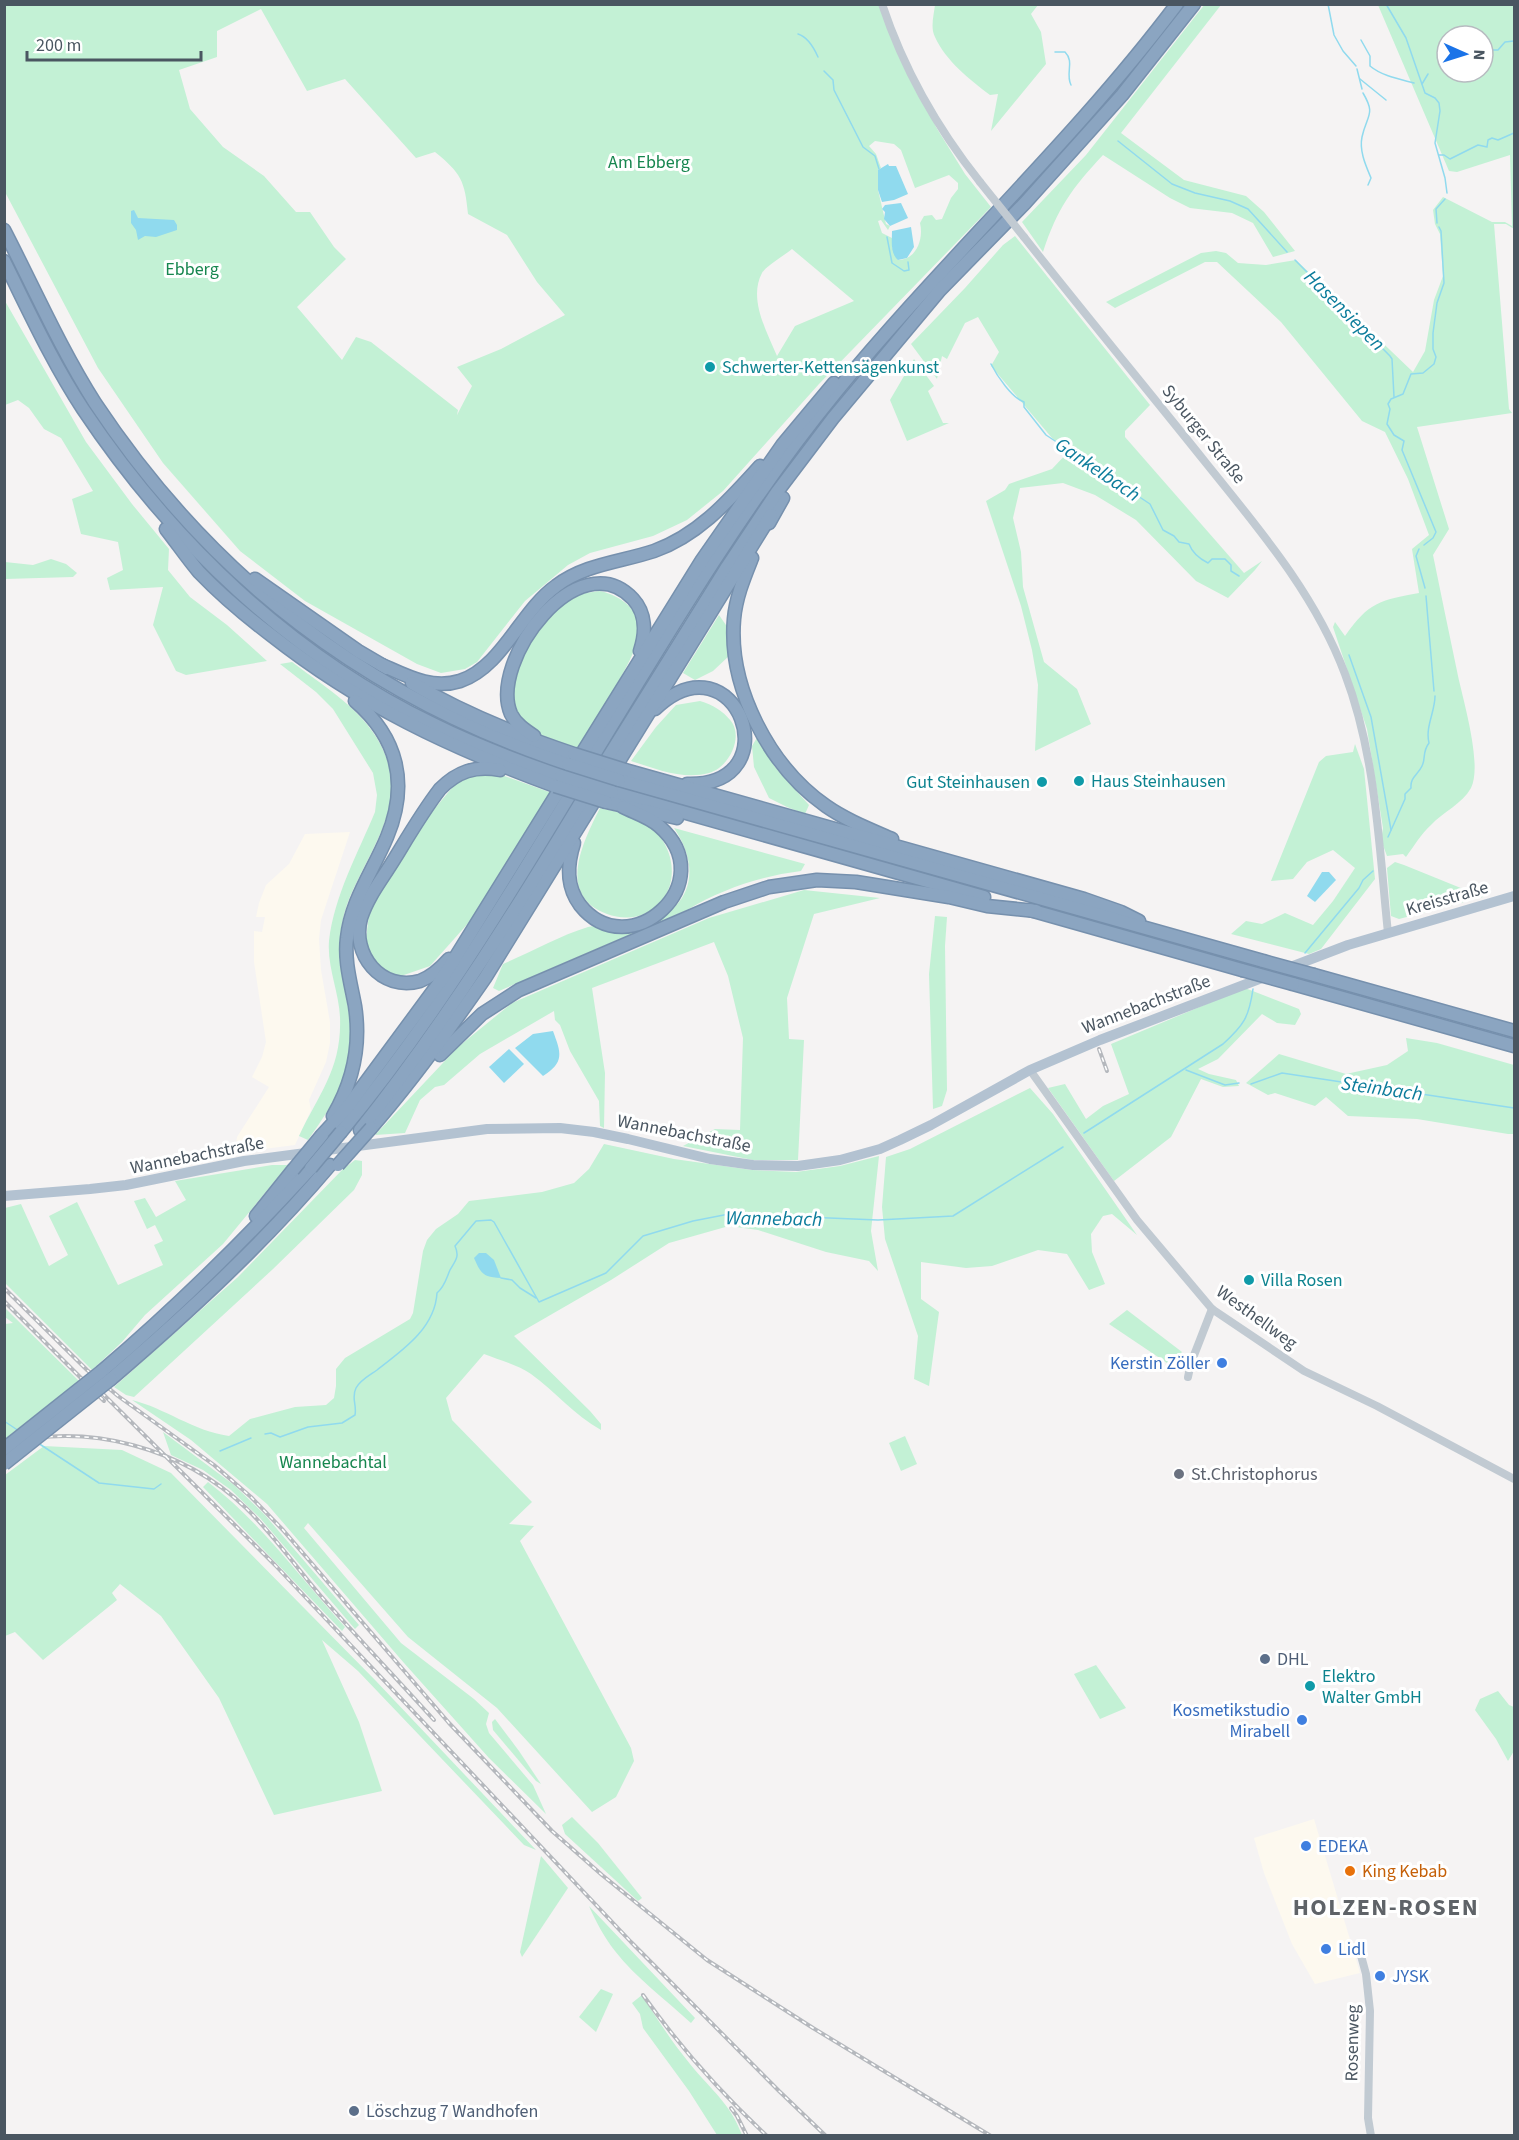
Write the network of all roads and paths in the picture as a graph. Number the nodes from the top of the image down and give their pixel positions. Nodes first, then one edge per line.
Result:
1 (882, 4) edge
2 (1177, 4) edge
3 (1194, 4) edge
4 (4, 231) edge
5 (987, 242) junction
6 (4, 261) edge
7 (863, 360) junction
8 (783, 444) junction
9 (783, 498) junction
10 (149, 499) junction
11 (221, 557) junction
12 (382, 665) junction
13 (332, 680) junction
14 (622, 687) junction
15 (645, 718) junction
16 (559, 749) junction
17 (571, 759) junction
18 (622, 775) junction
19 (530, 777) junction
20 (558, 781) junction
21 (666, 782) junction
22 (609, 797) junction
23 (622, 807) junction
24 (729, 825) junction
25 (578, 830) junction
26 (935, 856) junction
27 (1515, 896) edge
28 (1036, 911) junction
29 (472, 930) junction
30 (1159, 932) junction
31 (1388, 933) junction
32 (1515, 1031) edge
33 (1515, 1046) edge
34 (1030, 1070) junction
35 (405, 1090) junction
36 (366, 1129) junction
37 (322, 1135) junction
38 (4, 1196) edge
39 (226, 1258) junction
40 (1212, 1309) junction
41 (106, 1375) junction
42 (1188, 1377) dead end
43 (4, 1449) edge
44 (4, 1464) edge
45 (1515, 1479) edge
46 (1360, 1952) dead end
47 (1371, 2136) edge

1 - 31 street, Syburger Straße, bridge
2 - 7 highway
3 - 5 highway
4 - 11 highway
5 - 9 highway
5 - 36 highway
6 - 10 highway
7 - 8 highway
7 - 39 highway, bridge
8 - 12 highway
8 - 14 highway
9 - 15 highway
9 - 26 highway
10 - 13 highway
10 - 20 highway
11 - 12 highway
11 - 17 highway
12 - 16 highway
13 - 19 highway
13 - 37 highway
14 - 16 highway
14 - 29 highway
15 - 21 highway
15 - 25 highway
16 - 17 highway
17 - 18 highway, bridge
18 - 21 highway
18 - 30 highway
19 - 20 highway
19 - 29 highway
20 - 22 highway, bridge
21 - 26 highway
22 - 23 highway
22 - 24 highway
23 - 24 highway
23 - 25 highway
24 - 28 highway
25 - 35 highway
26 - 30 highway
27 - 31 main road, Kreisstraße
28 - 33 highway, bridge
28 - 35 highway
29 - 37 highway
30 - 32 highway, bridge
31 - 34 main road, Wannebachstraße
34 - 38 main road, Wannebachstraße
34 - 40 street, Westhellweg
35 - 36 highway
36 - 41 highway
37 - 39 highway, bridge
39 - 41 highway
40 - 42 street
40 - 45 street, Westhellweg
41 - 43 highway, bridge
41 - 44 highway, bridge
46 - 47 street, Rosenweg

